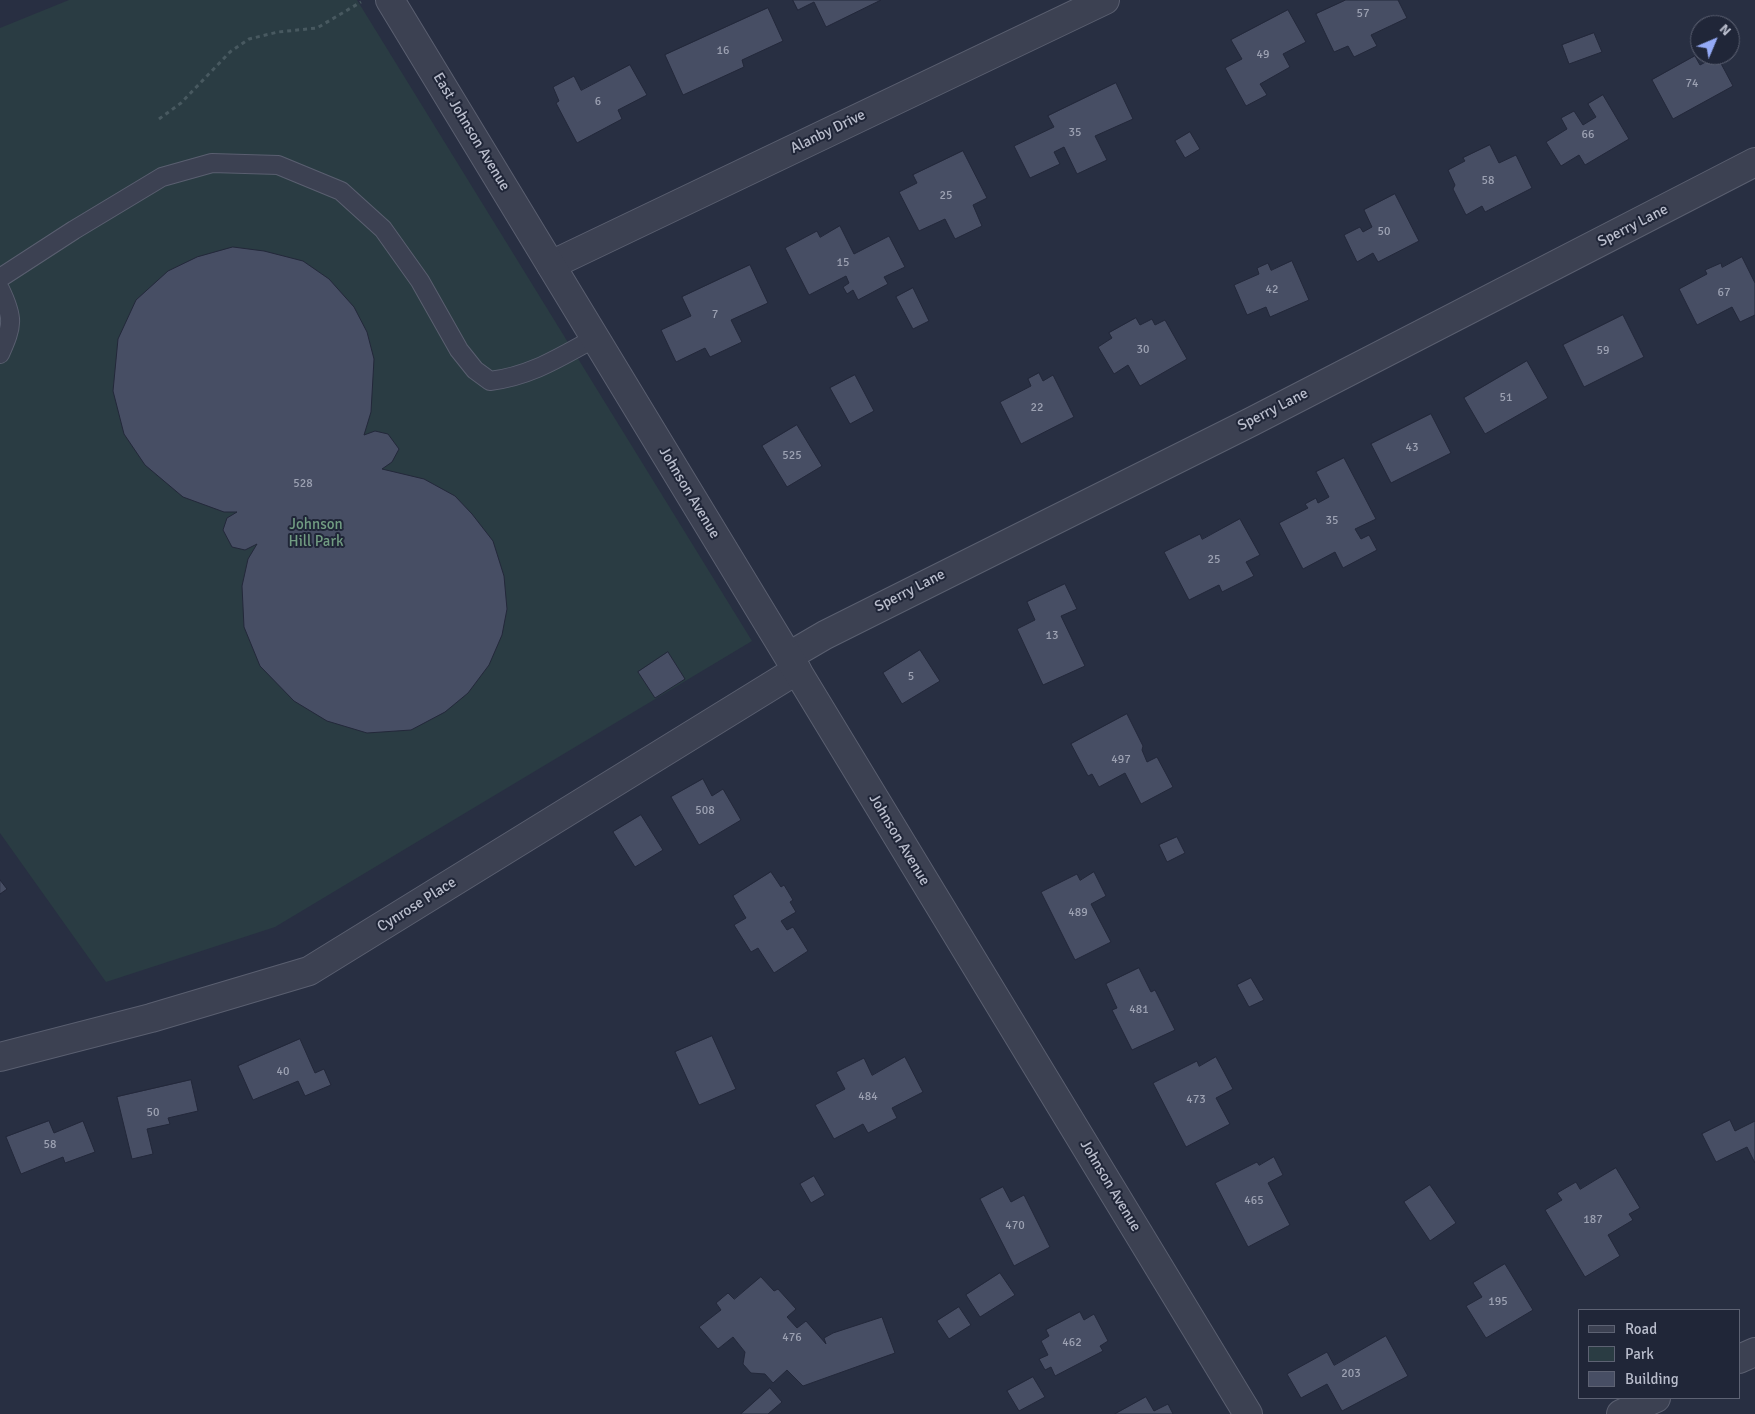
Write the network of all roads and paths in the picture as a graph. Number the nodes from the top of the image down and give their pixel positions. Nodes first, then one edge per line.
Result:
1 (364, 0) edge
2 (390, 0) edge
3 (1105, 0) edge
4 (159, 119) dead end
5 (1755, 162) edge
6 (551, 265) junction
7 (0, 278) edge
8 (0, 289) edge
9 (595, 338) junction
10 (0, 354) edge
11 (793, 663) junction
12 (0, 1057) edge
13 (1755, 1352) edge
14 (1740, 1359) edge
15 (1654, 1399) edge
16 (1248, 1414) edge
17 (1621, 1414) edge

1 - 4 path
2 - 6 street, East Johnson Avenue
3 - 6 street, Alanby Drive
5 - 11 street, Sperry Lane
6 - 9 street, Johnson Avenue
7 - 9 lane
8 - 10 lane
9 - 11 street, Johnson Avenue
11 - 12 street, Cynrose Place
11 - 16 street, Johnson Avenue
13 - 14 street
15 - 17 street

